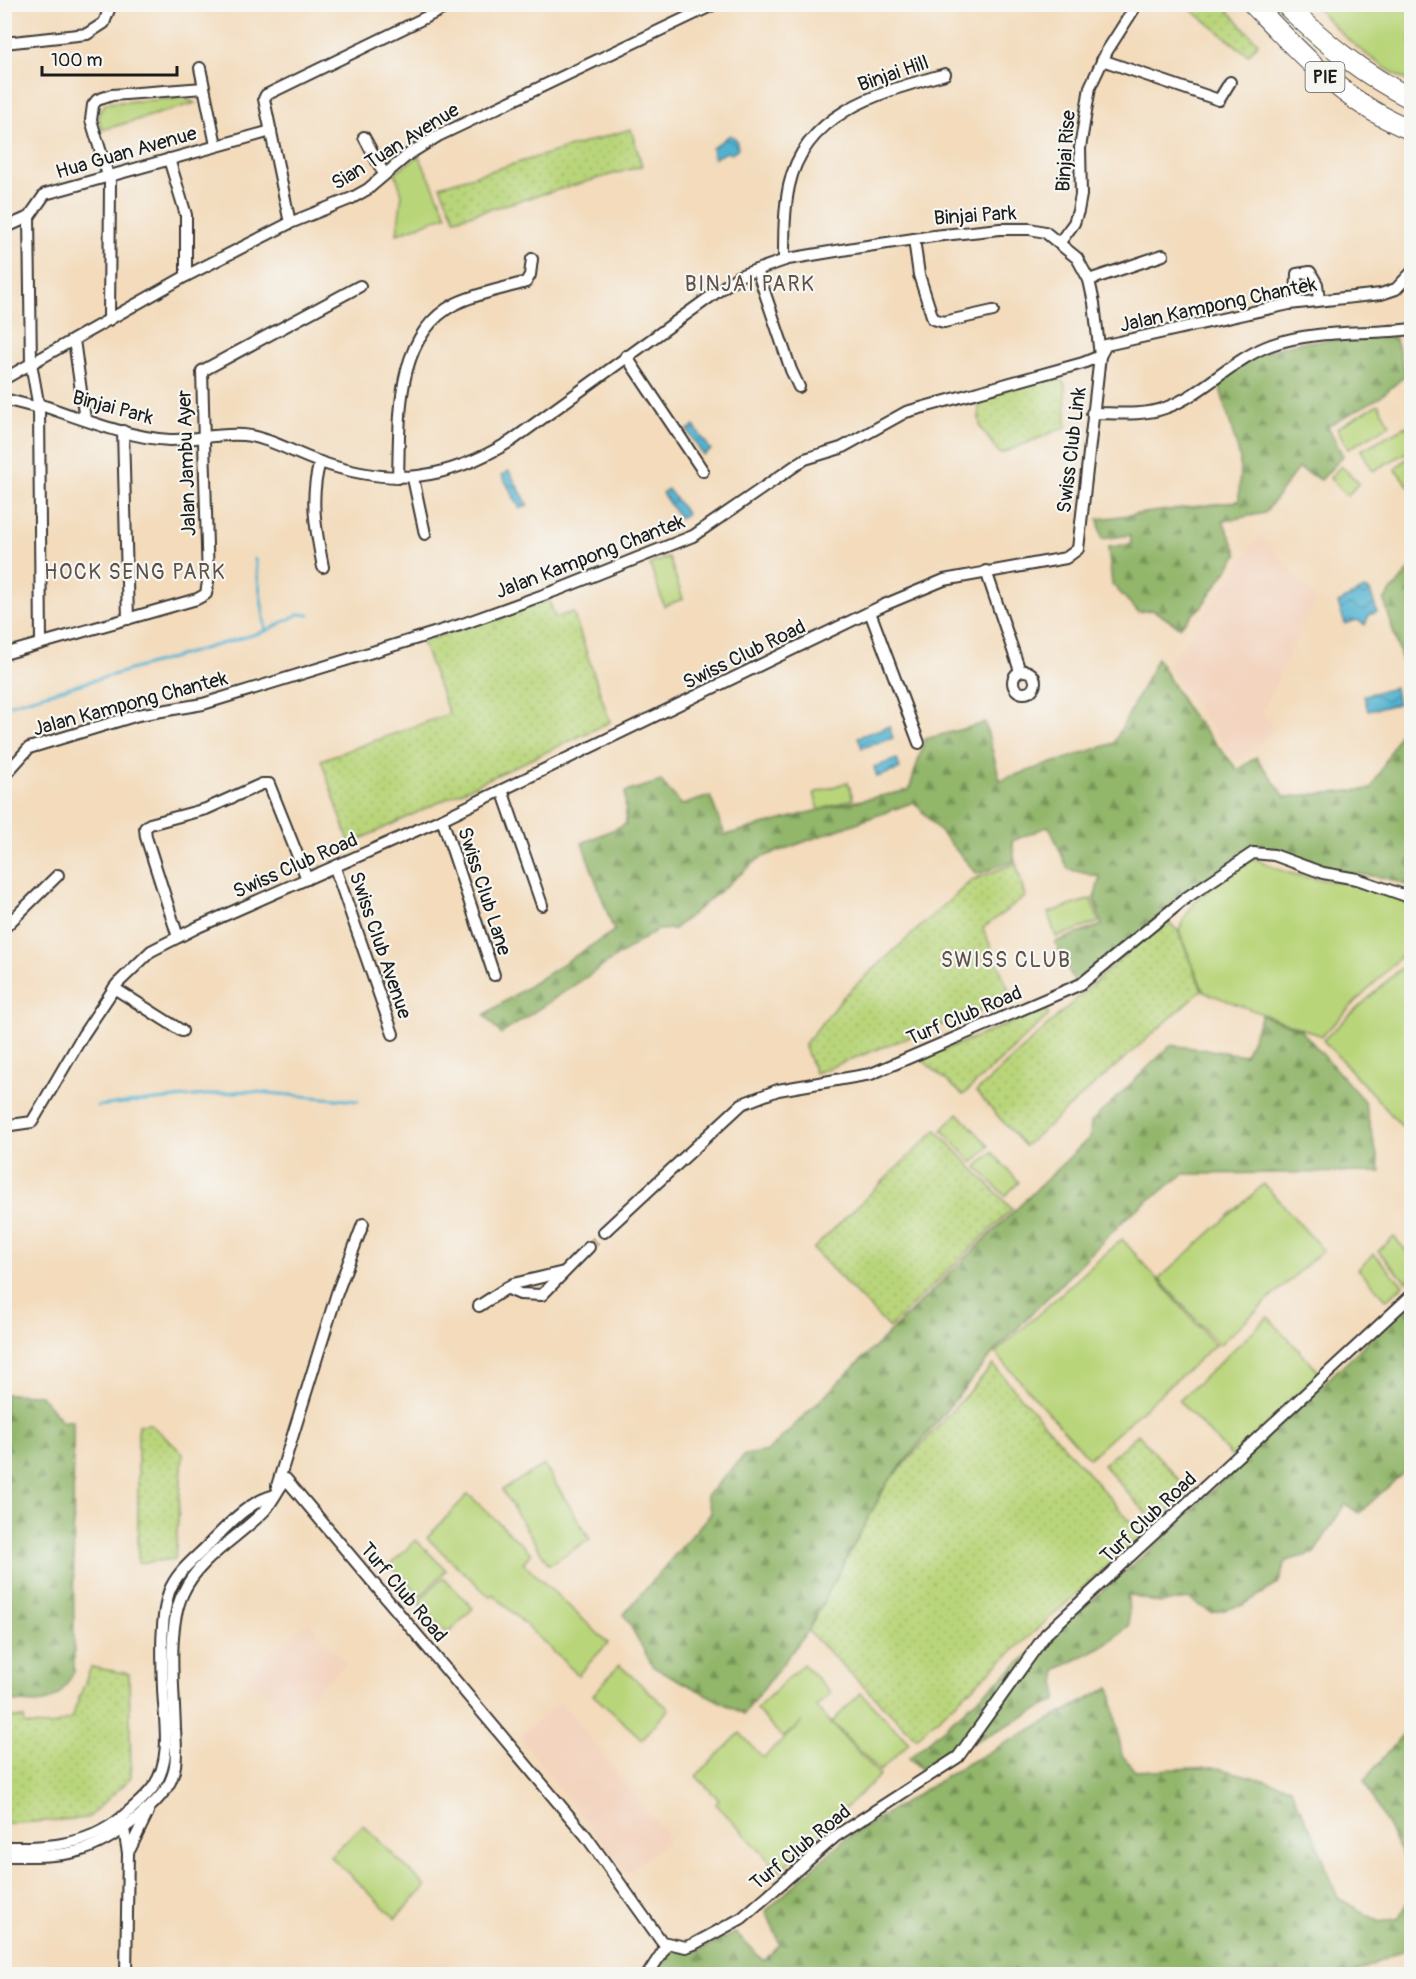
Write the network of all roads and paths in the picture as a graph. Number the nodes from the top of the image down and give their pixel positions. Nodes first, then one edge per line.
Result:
1 (111, 4) edge
2 (453, 4) edge
3 (715, 4) edge
4 (1137, 4) edge
5 (1253, 4) edge
6 (1285, 4) edge
7 (4, 43) edge
8 (1102, 60) junction
9 (200, 68) dead end
10 (945, 74) dead end
11 (1230, 82) dead end
12 (204, 88) junction
13 (1412, 99) edge
14 (1412, 130) edge
15 (271, 131) junction
16 (363, 137) dead end
17 (216, 145) junction
18 (169, 159) junction
19 (384, 174) junction
20 (109, 176) junction
21 (29, 217) junction
22 (291, 223) junction
23 (4, 228) edge
24 (914, 239) junction
25 (1060, 242) junction
26 (1163, 255) dead end
27 (532, 259) dead end
28 (784, 260) junction
29 (758, 270) junction
30 (1412, 272) edge
31 (186, 276) junction
32 (1089, 280) junction
33 (360, 286) dead end
34 (1318, 300) junction
35 (1296, 303) junction
36 (993, 312) dead end
37 (109, 320) junction
38 (1412, 329) edge
39 (75, 340) junction
40 (626, 356) junction
41 (1100, 356) junction
42 (31, 363) junction
43 (4, 379) edge
44 (799, 387) dead end
45 (4, 399) edge
46 (38, 406) junction
47 (1092, 413) junction
48 (85, 420) junction
49 (123, 430) junction
50 (202, 437) junction
51 (320, 462) junction
52 (702, 471) dead end
53 (398, 478) junction
54 (413, 478) junction
55 (425, 534) dead end
56 (1078, 549) joint
57 (323, 567) dead end
58 (986, 571) junction
59 (870, 612) junction
60 (128, 619) junction
61 (41, 644) junction
62 (4, 654) edge
63 (1020, 671) dead end
64 (919, 743) dead end
65 (4, 776) edge
66 (502, 790) junction
67 (442, 819) junction
68 (335, 868) junction
69 (58, 875) dead end
70 (308, 879) junction
71 (1412, 898) edge
72 (542, 905) dead end
73 (4, 928) edge
74 (178, 937) junction
75 (494, 975) dead end
76 (114, 988) junction
77 (182, 1031) dead end
78 (393, 1034) dead end
79 (4, 1126) edge
80 (363, 1224) dead end
81 (604, 1232) tunnel mouth
82 (589, 1247) tunnel mouth
83 (564, 1272) junction
84 (529, 1280) junction
85 (506, 1288) junction
86 (546, 1289) junction
87 (1412, 1295) edge
88 (479, 1305) dead end
89 (274, 1495) junction
90 (235, 1520) junction
91 (243, 1529) junction
92 (151, 1806) junction
93 (123, 1823) junction
94 (4, 1847) edge
95 (129, 1853) junction
96 (4, 1856) edge
97 (665, 1948) dead end
98 (126, 1974) edge
99 (648, 1974) edge

1 - 7 street
2 - 15 street
3 - 19 street, Sian Tuan Avenue
4 - 8 street, Binjai Rise
5 - 14 highway, PIE
6 - 13 highway, PIE
8 - 11 street
8 - 25 street, Binjai Rise
9 - 12 street
10 - 28 street, Binjai Hill
12 - 17 street
12 - 20 street
15 - 17 street, Hua Guan Avenue
15 - 22 street
16 - 19 street
17 - 18 street, Hua Guan Avenue
18 - 20 street, Hua Guan Avenue
18 - 31 street
19 - 22 street, Sian Tuan Avenue
20 - 21 street, Hua Guan Avenue
20 - 37 street
21 - 23 street, Hua Guan Avenue
21 - 42 street
22 - 31 street, Sian Tuan Avenue
24 - 25 street, Binjai Park
24 - 28 street, Binjai Park
24 - 36 street, Binjai Park
25 - 32 street, Binjai Park
26 - 32 street
27 - 53 street
28 - 29 street, Binjai Park
29 - 40 street, Binjai Park
29 - 44 street
30 - 34 street, Jalan Kampong Chantek
31 - 37 street, Sian Tuan Avenue
32 - 41 street, Binjai Park
33 - 50 street, Jalan Jambu Ayer
34 - 35 street, Jalan Kampong Chantek
34 - 35 street
35 - 41 street, Jalan Kampong Chantek
37 - 39 street, Sian Tuan Avenue
38 - 47 street
39 - 42 street, Sian Tuan Avenue
39 - 48 street
40 - 52 street
40 - 54 street, Binjai Park
41 - 47 street, Swiss Club Link
41 - 65 street, Jalan Kampong Chantek
42 - 43 street, Sian Tuan Avenue
42 - 46 street
45 - 46 street, Binjai Park
46 - 48 street, Binjai Park
46 - 61 street
47 - 56 street, Swiss Club Link
48 - 49 street, Binjai Park
49 - 50 street, Binjai Park
49 - 60 street
50 - 51 street, Binjai Park
50 - 60 street, Jalan Jambu Ayer
51 - 53 street, Binjai Park
51 - 57 street
53 - 54 street, Binjai Park
54 - 55 street
56 - 58 street, Swiss Club Road
58 - 59 street, Swiss Club Road
58 - 63 street
59 - 64 street
59 - 66 street, Swiss Club Road
60 - 61 street, Jalan Jambu Ayer
61 - 62 street, Jalan Jambu Ayer
66 - 67 street, Swiss Club Road
66 - 72 street
67 - 68 street, Swiss Club Road
67 - 75 street, Swiss Club Lane
68 - 70 street, Swiss Club Road
68 - 78 street, Swiss Club Avenue
69 - 73 street
70 - 74 street, Swiss Club Road
70 - 74 street
71 - 81 street, Turf Club Road
74 - 76 street, Swiss Club Road
76 - 77 street
76 - 79 street, Swiss Club Road
80 - 89 street, Turf Club Road
82 - 83 street
83 - 84 street
83 - 86 street
84 - 85 street
84 - 86 street
85 - 86 street
85 - 88 street
87 - 89 street, Turf Club Road
89 - 90 street, Turf Club Road
89 - 91 street, Turf Club Road
90 - 91 street
90 - 93 street, Turf Club Road
91 - 92 street, Turf Club Road
92 - 93 street, Turf Club Road
92 - 95 street
93 - 94 street, Turf Club Road
93 - 95 street
93 - 96 street, Turf Club Road
95 - 98 street
97 - 99 street

